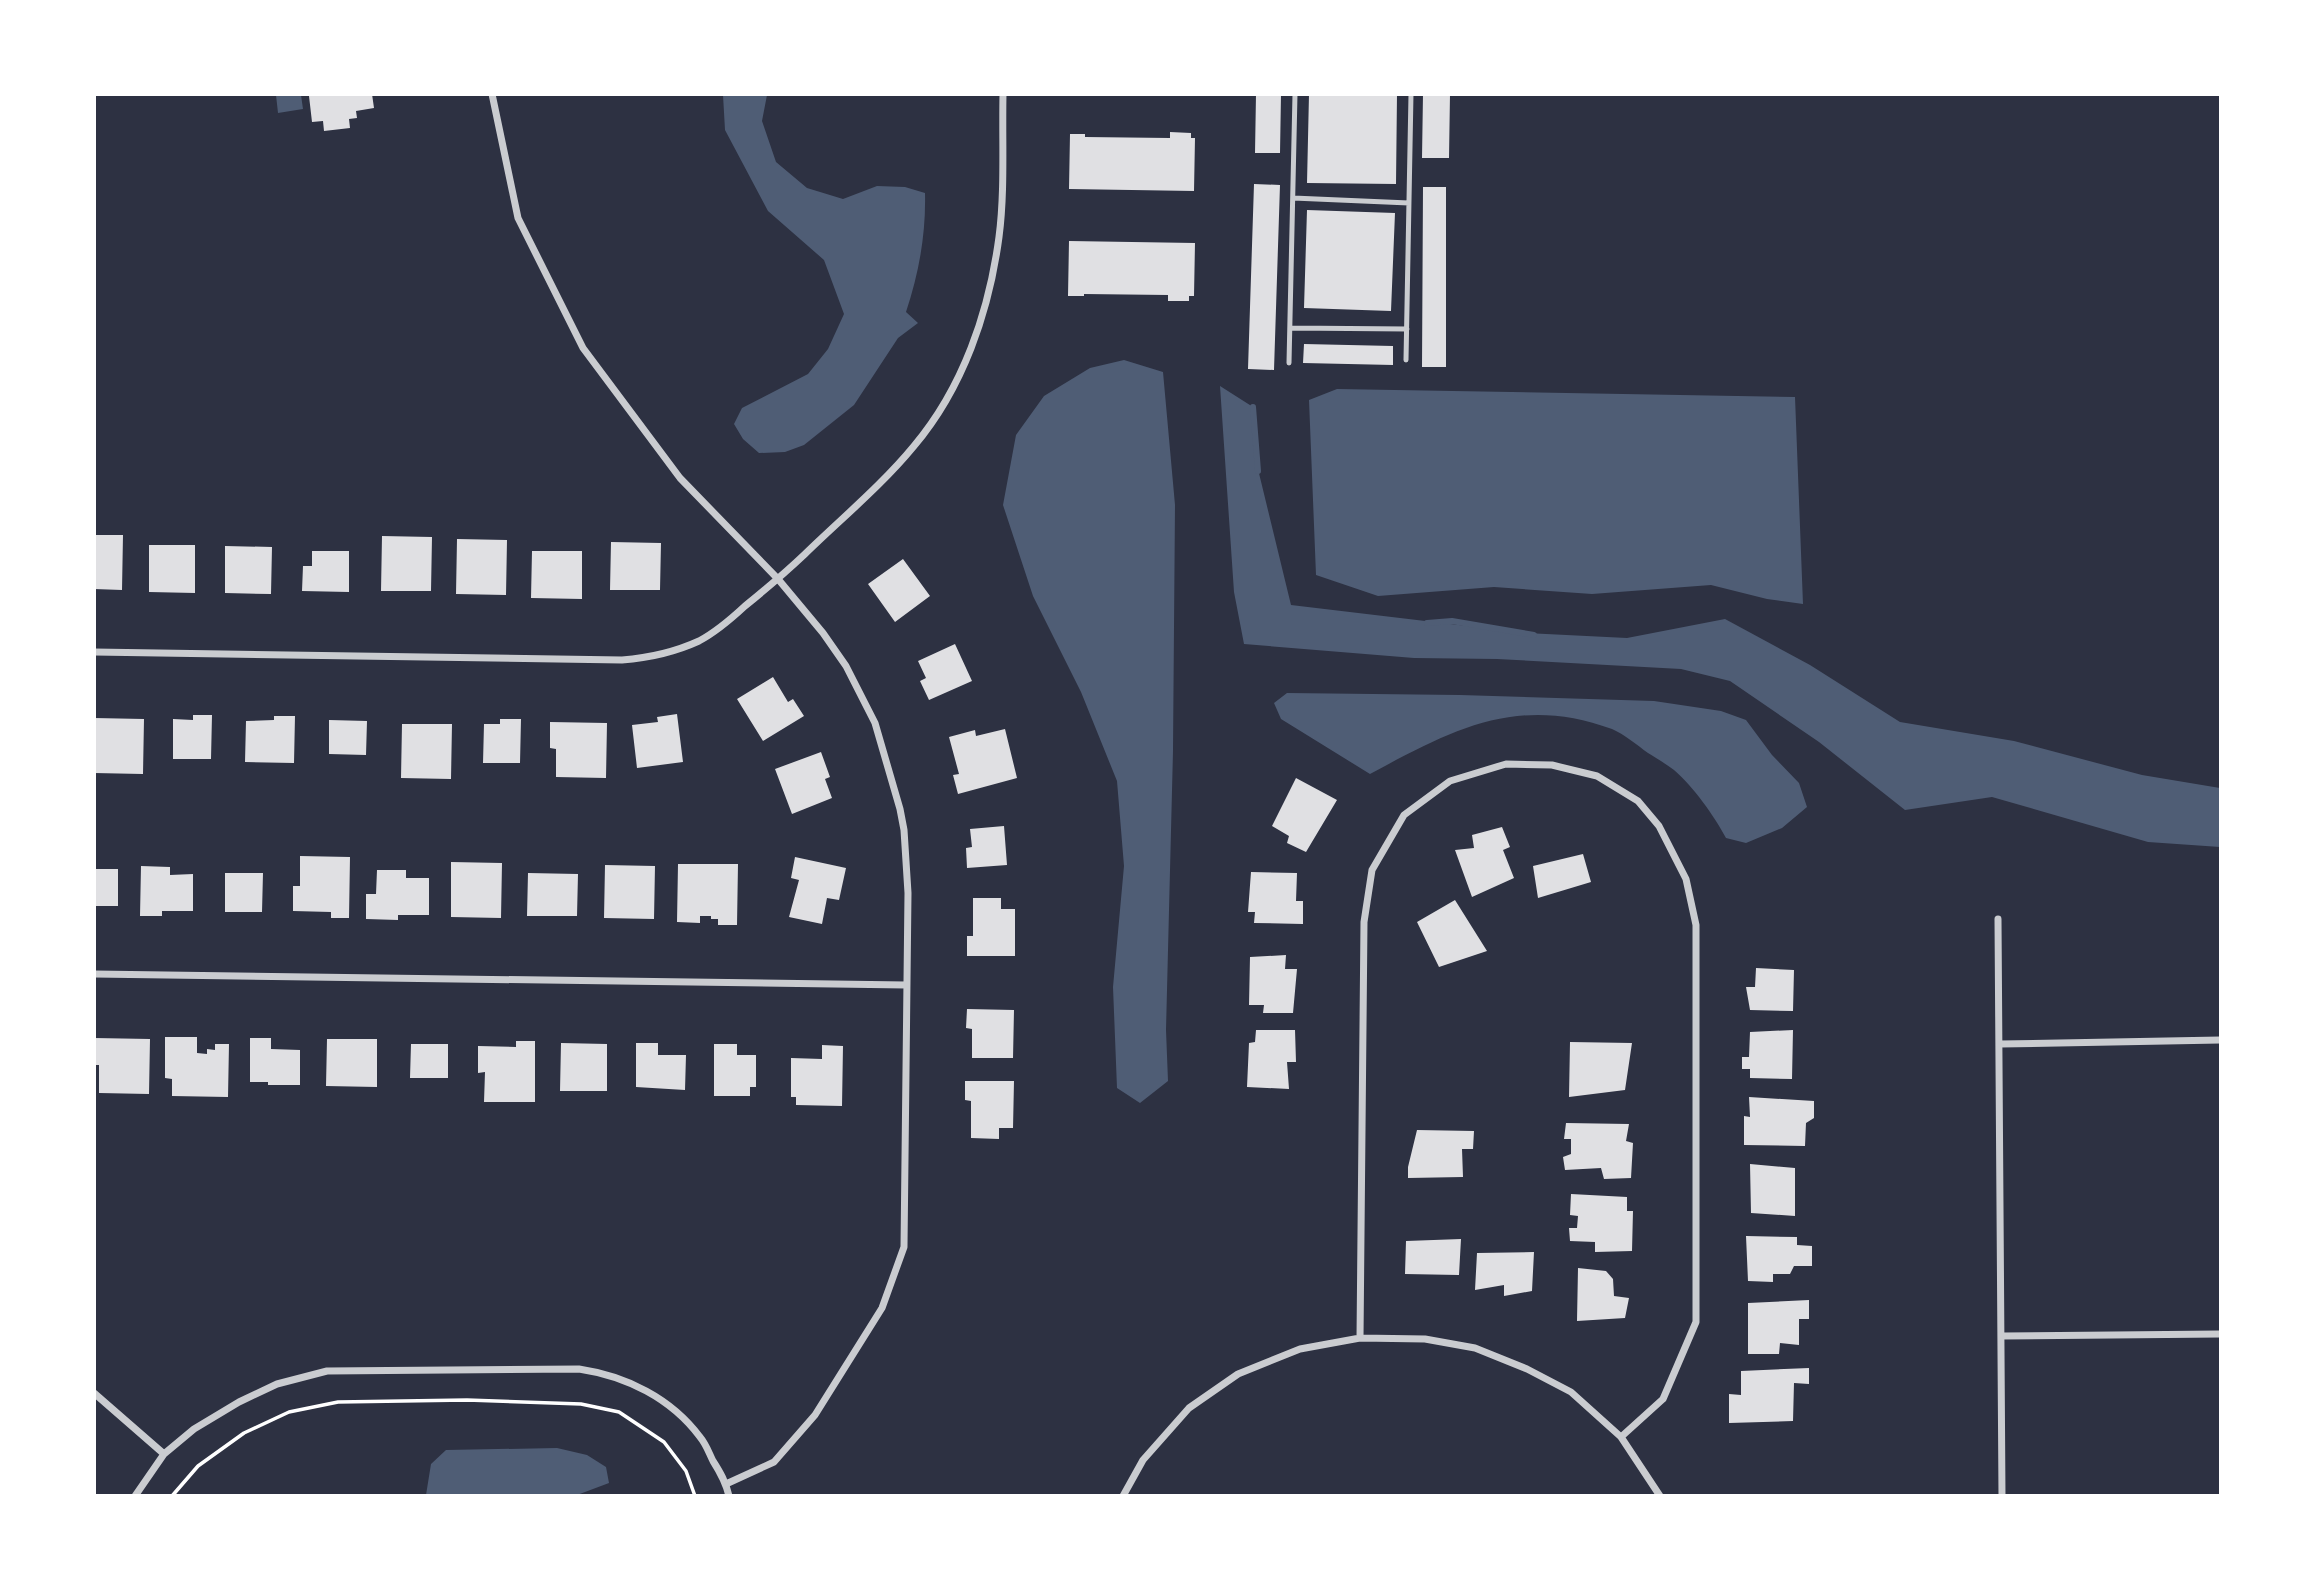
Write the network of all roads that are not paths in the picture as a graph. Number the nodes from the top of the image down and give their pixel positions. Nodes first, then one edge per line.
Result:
1 (492, 94) edge
2 (1003, 94) edge
3 (1295, 94) edge
4 (1411, 94) edge
5 (1293, 198) junction
6 (1409, 203) junction
7 (1290, 328) junction
8 (1407, 329) junction
9 (1406, 360) dead end
10 (1289, 363) dead end
11 (778, 579) junction
12 (94, 652) edge
13 (1998, 919) dead end
14 (94, 974) edge
15 (906, 985) junction
16 (2221, 1040) edge
17 (2000, 1044) junction
18 (2221, 1334) edge
19 (2002, 1336) junction
20 (1360, 1338) junction
21 (94, 1393) edge
22 (1621, 1437) junction
23 (164, 1454) junction
24 (726, 1484) junction
25 (135, 1496) edge
26 (729, 1496) edge
27 (1123, 1496) edge
28 (1660, 1496) edge
29 (2002, 1496) edge

1 - 11 street
2 - 11 street
3 - 5 lane
4 - 6 lane
5 - 6 lane
5 - 7 lane
6 - 8 lane
7 - 8 lane
7 - 10 lane
8 - 9 lane
11 - 12 street
11 - 15 street
13 - 17 street
14 - 15 street
15 - 24 street
16 - 17 street
17 - 19 street
18 - 19 street
19 - 29 street
20 - 22 street
20 - 22 street
20 - 27 street
21 - 23 street
22 - 28 street
23 - 24 street
23 - 25 street
24 - 26 street

